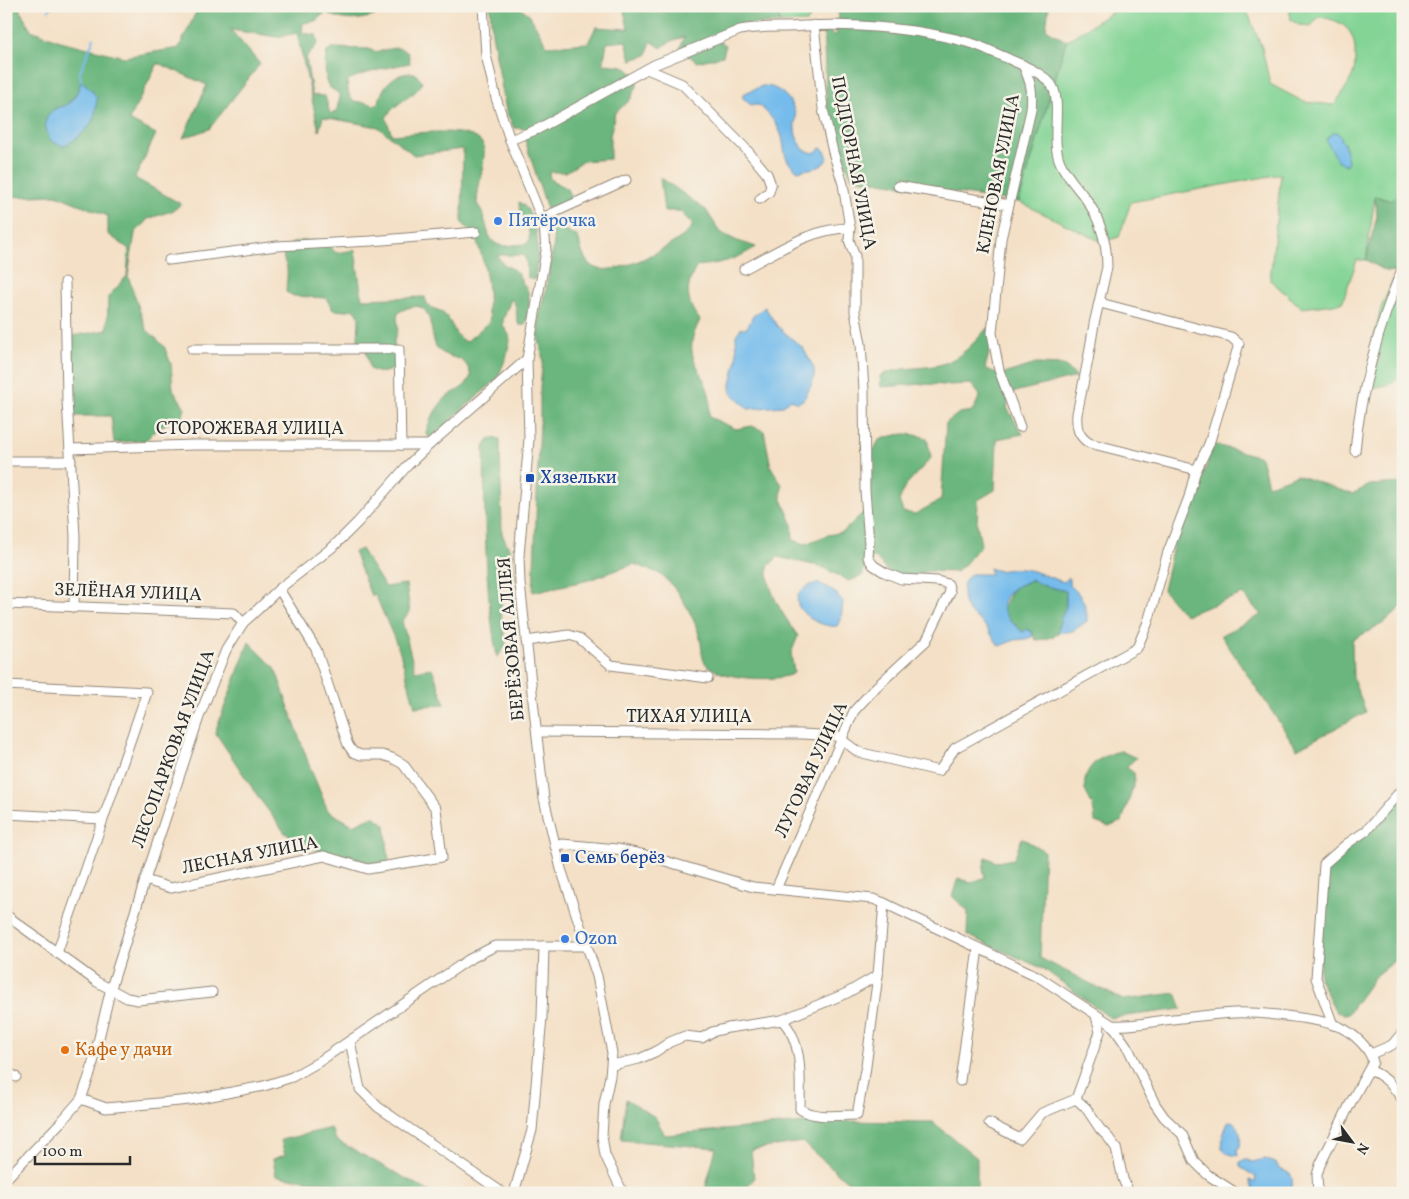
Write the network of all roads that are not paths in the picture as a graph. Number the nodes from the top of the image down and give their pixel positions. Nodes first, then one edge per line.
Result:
1 (483, 6) edge
2 (814, 25) junction
3 (1023, 65) junction
4 (647, 69) junction
5 (510, 140) junction
6 (626, 180) dead end
7 (898, 186) dead end
8 (760, 199) dead end
9 (1009, 205) junction
10 (542, 218) junction
11 (850, 228) junction
12 (476, 232) dead end
13 (169, 260) dead end
14 (1403, 267) edge
15 (744, 268) dead end
16 (65, 282) dead end
17 (1100, 300) junction
18 (192, 349) dead end
19 (528, 360) junction
20 (863, 396) joint
21 (1020, 427) dead end
22 (401, 445) junction
23 (429, 445) junction
24 (70, 448) junction
25 (1355, 451) dead end
26 (6, 461) edge
27 (71, 461) junction
28 (1195, 473) junction
29 (279, 589) junction
30 (6, 604) edge
31 (74, 608) junction
32 (243, 623) junction
33 (526, 641) junction
34 (708, 678) dead end
35 (6, 684) edge
36 (536, 732) junction
37 (841, 739) junction
38 (1403, 788) edge
39 (6, 814) edge
40 (103, 819) junction
41 (556, 850) junction
42 (145, 880) junction
43 (776, 889) junction
44 (884, 903) junction
45 (6, 915) edge
46 (544, 946) junction
47 (587, 946) junction
48 (978, 948) junction
49 (58, 953) junction
50 (878, 975) junction
51 (111, 988) junction
52 (212, 992) dead end
53 (1096, 1016) junction
54 (782, 1020) junction
55 (1112, 1025) junction
56 (1333, 1025) junction
57 (1100, 1032) junction
58 (1403, 1032) edge
59 (350, 1042) junction
60 (1371, 1054) junction
61 (612, 1064) junction
62 (1370, 1070) junction
63 (6, 1071) edge
64 (16, 1077) dead end
65 (960, 1081) dead end
66 (80, 1099) junction
67 (1076, 1099) junction
68 (1403, 1100) edge
69 (989, 1123) dead end
70 (10, 1170) edge
71 (6, 1179) edge
72 (502, 1193) edge
73 (514, 1193) edge
74 (623, 1193) edge
75 (1129, 1193) edge
76 (1236, 1193) edge
77 (1318, 1193) edge

1 - 5 street, БЕРЁЗОВАЯ АЛЛЕЯ
2 - 3 street
2 - 4 street
2 - 11 street, ПОДГОРНАЯ УЛИЦА
3 - 9 street, КЛЕНОВАЯ УЛИЦА
3 - 17 street, КЛЕНОВАЯ УЛИЦА
4 - 5 street
4 - 8 street
5 - 10 street, БЕРЁЗОВАЯ АЛЛЕЯ
6 - 10 street
7 - 9 street
9 - 21 street, КЛЕНОВАЯ УЛИЦА
10 - 19 street, БЕРЁЗОВАЯ АЛЛЕЯ
11 - 15 street
11 - 20 street, ПОДГОРНАЯ УЛИЦА
12 - 13 street
14 - 25 street
16 - 24 street
17 - 28 street, КЛЕНОВАЯ УЛИЦА
17 - 28 street
18 - 22 street
19 - 23 street, ЛЕСОПАРКОВАЯ УЛИЦА
19 - 33 street, БЕРЁЗОВАЯ АЛЛЕЯ
20 - 37 street, ЛУГОВАЯ УЛИЦА
22 - 23 street, СТОРОЖЕВАЯ УЛИЦА
22 - 24 street, СТОРОЖЕВАЯ УЛИЦА
23 - 29 street, ЛЕСОПАРКОВАЯ УЛИЦА
24 - 27 street
26 - 27 street
27 - 31 street
28 - 37 street
29 - 32 street, ЛЕСОПАРКОВАЯ УЛИЦА
29 - 42 street, ЛЕСНАЯ УЛИЦА
30 - 31 street, ЗЕЛЁНАЯ УЛИЦА
31 - 32 street, ЗЕЛЁНАЯ УЛИЦА
32 - 42 street, ЛЕСОПАРКОВАЯ УЛИЦА
33 - 34 street
33 - 36 street, БЕРЁЗОВАЯ АЛЛЕЯ
35 - 40 street
36 - 37 street, ТИХАЯ УЛИЦА
36 - 41 street, БЕРЁЗОВАЯ АЛЛЕЯ
37 - 43 street, ЛУГОВАЯ УЛИЦА
38 - 56 street
39 - 40 street
40 - 49 street
41 - 43 street
41 - 47 street, БЕРЁЗОВАЯ АЛЛЕЯ
42 - 51 street, ЛЕСОПАРКОВАЯ УЛИЦА
43 - 44 street
44 - 48 street
44 - 50 street
45 - 49 street
46 - 47 street
46 - 59 street
46 - 73 street
47 - 61 street, БЕРЁЗОВАЯ АЛЛЕЯ
48 - 53 street
48 - 65 street
49 - 51 street
50 - 54 street
50 - 54 street
51 - 52 street
51 - 66 street, ЛЕСОПАРКОВАЯ УЛИЦА
53 - 55 street
53 - 57 street
54 - 61 street
55 - 56 street
55 - 57 street
55 - 76 street
56 - 60 street
57 - 67 street
58 - 60 street
59 - 66 street
59 - 72 street
60 - 62 street
61 - 74 street, БЕРЁЗОВАЯ АЛЛЕЯ
62 - 68 street
62 - 77 street
63 - 64 street
66 - 70 street, ЛЕСОПАРКОВАЯ УЛИЦА
67 - 69 street
67 - 75 street
70 - 71 street, ЛЕСОПАРКОВАЯ УЛИЦА

